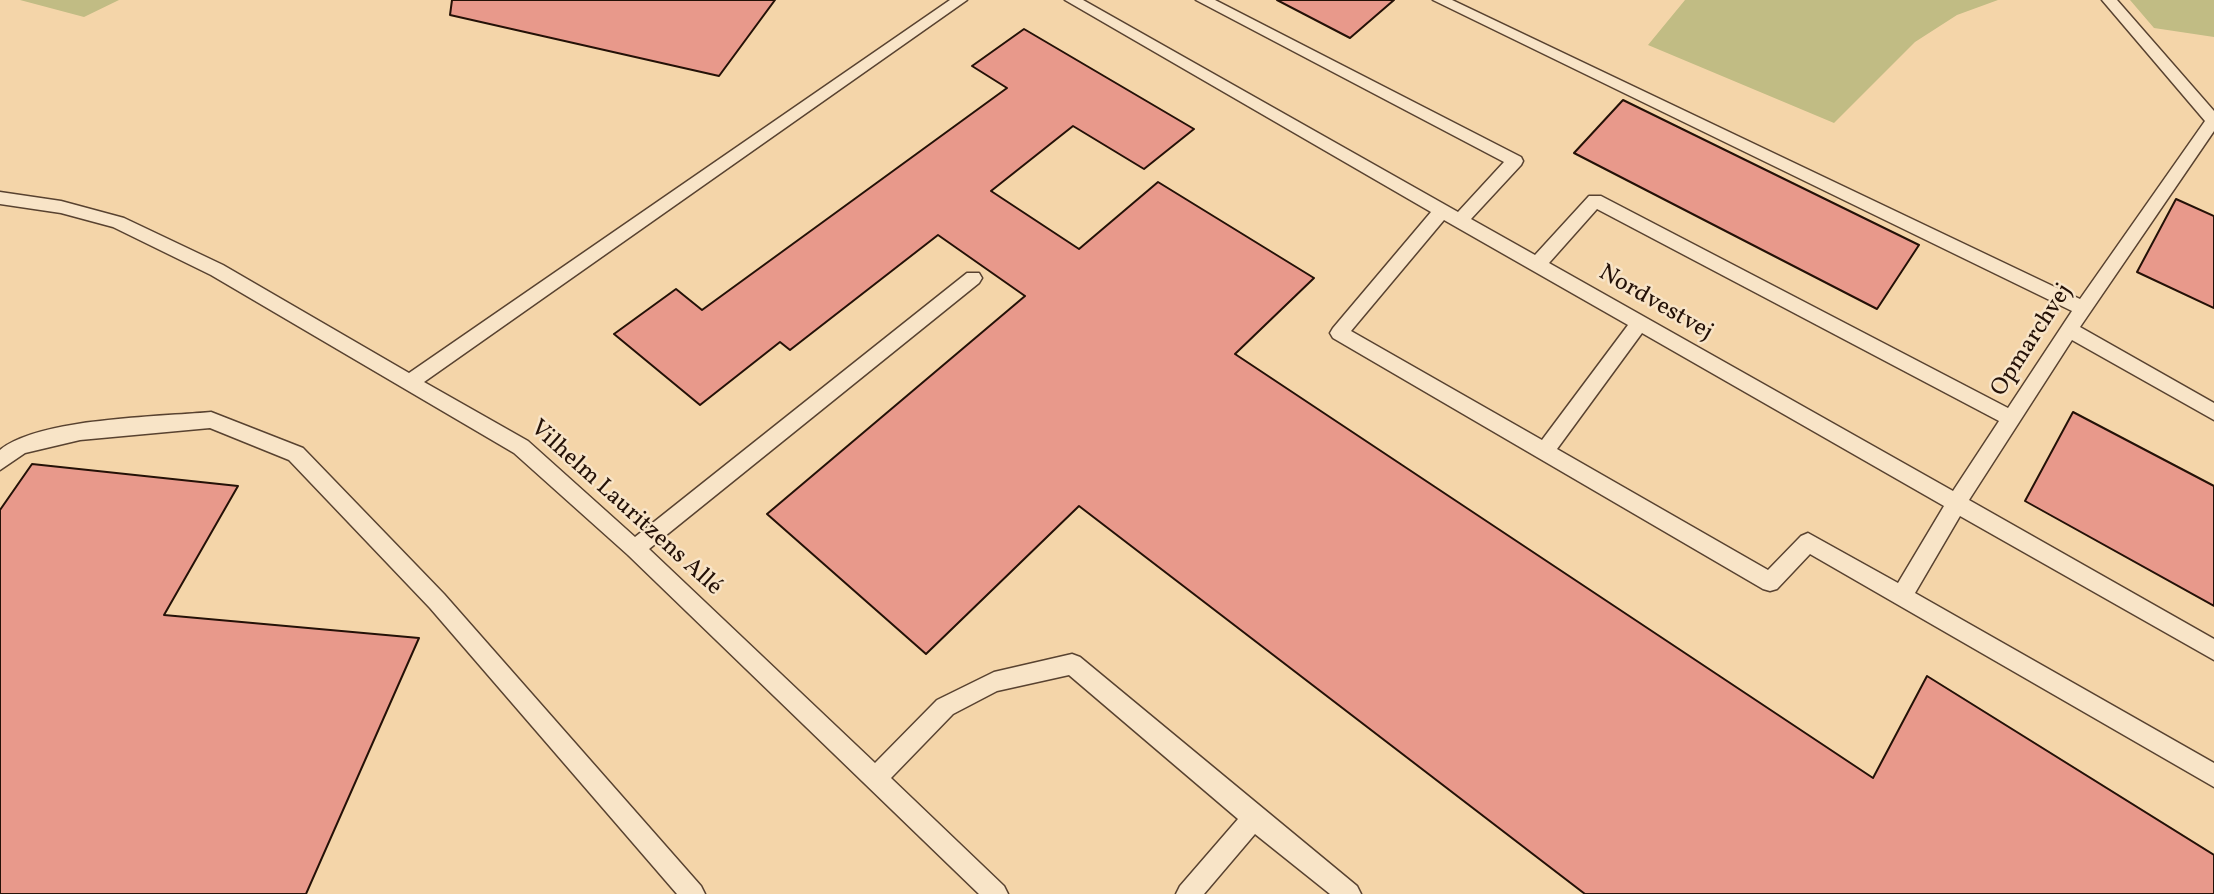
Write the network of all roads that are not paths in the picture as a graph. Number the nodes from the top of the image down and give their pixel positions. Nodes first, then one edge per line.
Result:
1 (960, 0) edge
2 (1072, 0) edge
3 (1203, 0) edge
4 (1440, 0) edge
5 (2109, 0) edge
6 (2213, 119) edge
7 (0, 198) edge
8 (1451, 216) junction
9 (1537, 265) junction
10 (973, 278) dead end
11 (2083, 308) junction
12 (1640, 323) junction
13 (2070, 329) junction
14 (408, 383) junction
15 (2214, 412) edge
16 (2011, 419) junction
17 (1544, 452) junction
18 (0, 462) edge
19 (1956, 503) junction
20 (635, 549) junction
21 (1902, 596) junction
22 (2214, 650) edge
23 (2214, 776) edge
24 (874, 779) junction
25 (1254, 818) junction
26 (693, 894) edge
27 (996, 894) edge
28 (1188, 894) edge
29 (1349, 894) edge

1 - 14 lane
2 - 8 lane, Nordvestvej
3 - 8 lane
4 - 11 lane
5 - 6 lane
6 - 11 lane, Opmarchvej
7 - 14 lane, Vilhelm Lauritzens Allé
8 - 9 lane, Nordvestvej
8 - 17 lane
9 - 12 lane, Nordvestvej
9 - 16 lane
10 - 20 lane
11 - 13 lane, Opmarchvej
12 - 17 lane
12 - 19 lane, Nordvestvej
13 - 15 lane
13 - 16 lane, Opmarchvej
14 - 20 lane, Vilhelm Lauritzens Allé
16 - 19 lane, Opmarchvej
17 - 21 lane
18 - 26 lane
19 - 21 lane, Opmarchvej
19 - 22 lane, Nordvestvej
20 - 24 lane, Vilhelm Lauritzens Allé
21 - 23 lane
24 - 25 lane
24 - 27 lane, Vilhelm Lauritzens Allé
25 - 28 lane
25 - 29 lane

